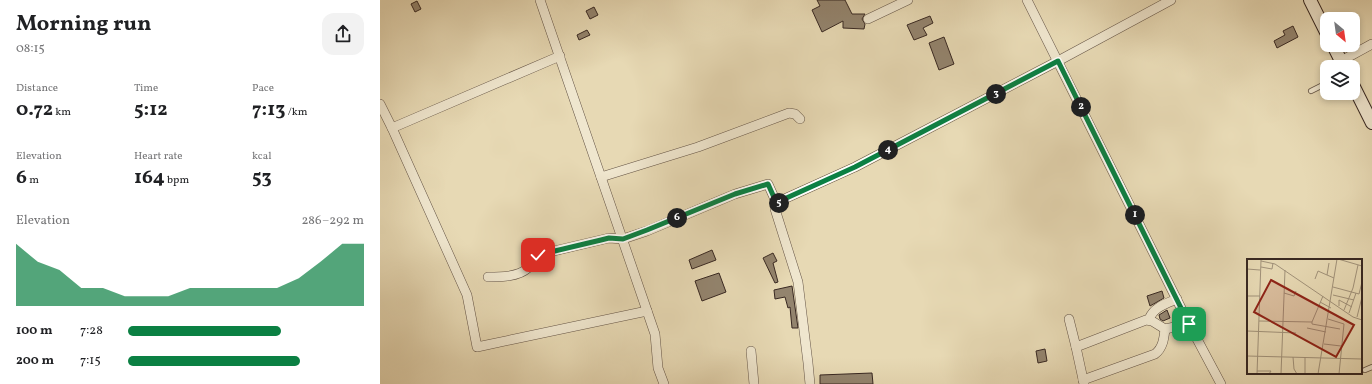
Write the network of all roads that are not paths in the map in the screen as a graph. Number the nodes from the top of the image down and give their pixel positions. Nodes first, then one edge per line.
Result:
1 (540, 0) edge
2 (908, 0) edge
3 (1027, 0) edge
4 (1171, 0) edge
5 (1310, 0) edge
6 (868, 19) dead end
7 (1320, 20) edge
8 (1372, 44) edge
9 (560, 56) junction
10 (1348, 60) edge
11 (1058, 61) junction
12 (1320, 86) edge
13 (1311, 91) dead end
14 (1360, 99) edge
15 (380, 104) edge
16 (800, 119) dead end
17 (1372, 123) edge
18 (392, 128) junction
19 (601, 177) junction
20 (777, 204) junction
21 (623, 239) junction
22 (488, 277) dead end
23 (1177, 299) junction
24 (647, 311) junction
25 (1069, 319) dead end
26 (1149, 319) junction
27 (1189, 324) junction
28 (1165, 329) junction
29 (1076, 347) junction
30 (751, 351) dead end
31 (1372, 367) edge
32 (1365, 370) dead end
33 (1083, 382) edge
34 (664, 384) edge
35 (754, 384) edge
36 (810, 384) edge
37 (1221, 384) edge

1 - 9 street
2 - 6 street
3 - 11 street
4 - 11 street
5 - 7 street
8 - 10 street
9 - 18 street
9 - 19 street
11 - 20 street
11 - 23 street
12 - 13 lane
14 - 17 street
15 - 18 street
16 - 19 street
18 - 24 street
19 - 21 street
20 - 21 street
20 - 36 street
21 - 22 street
21 - 24 street
23 - 26 street
23 - 27 street
24 - 34 street
25 - 29 street
26 - 28 street
26 - 29 street
27 - 28 street
27 - 37 street
28 - 33 street
29 - 33 street
30 - 35 street
31 - 32 lane

